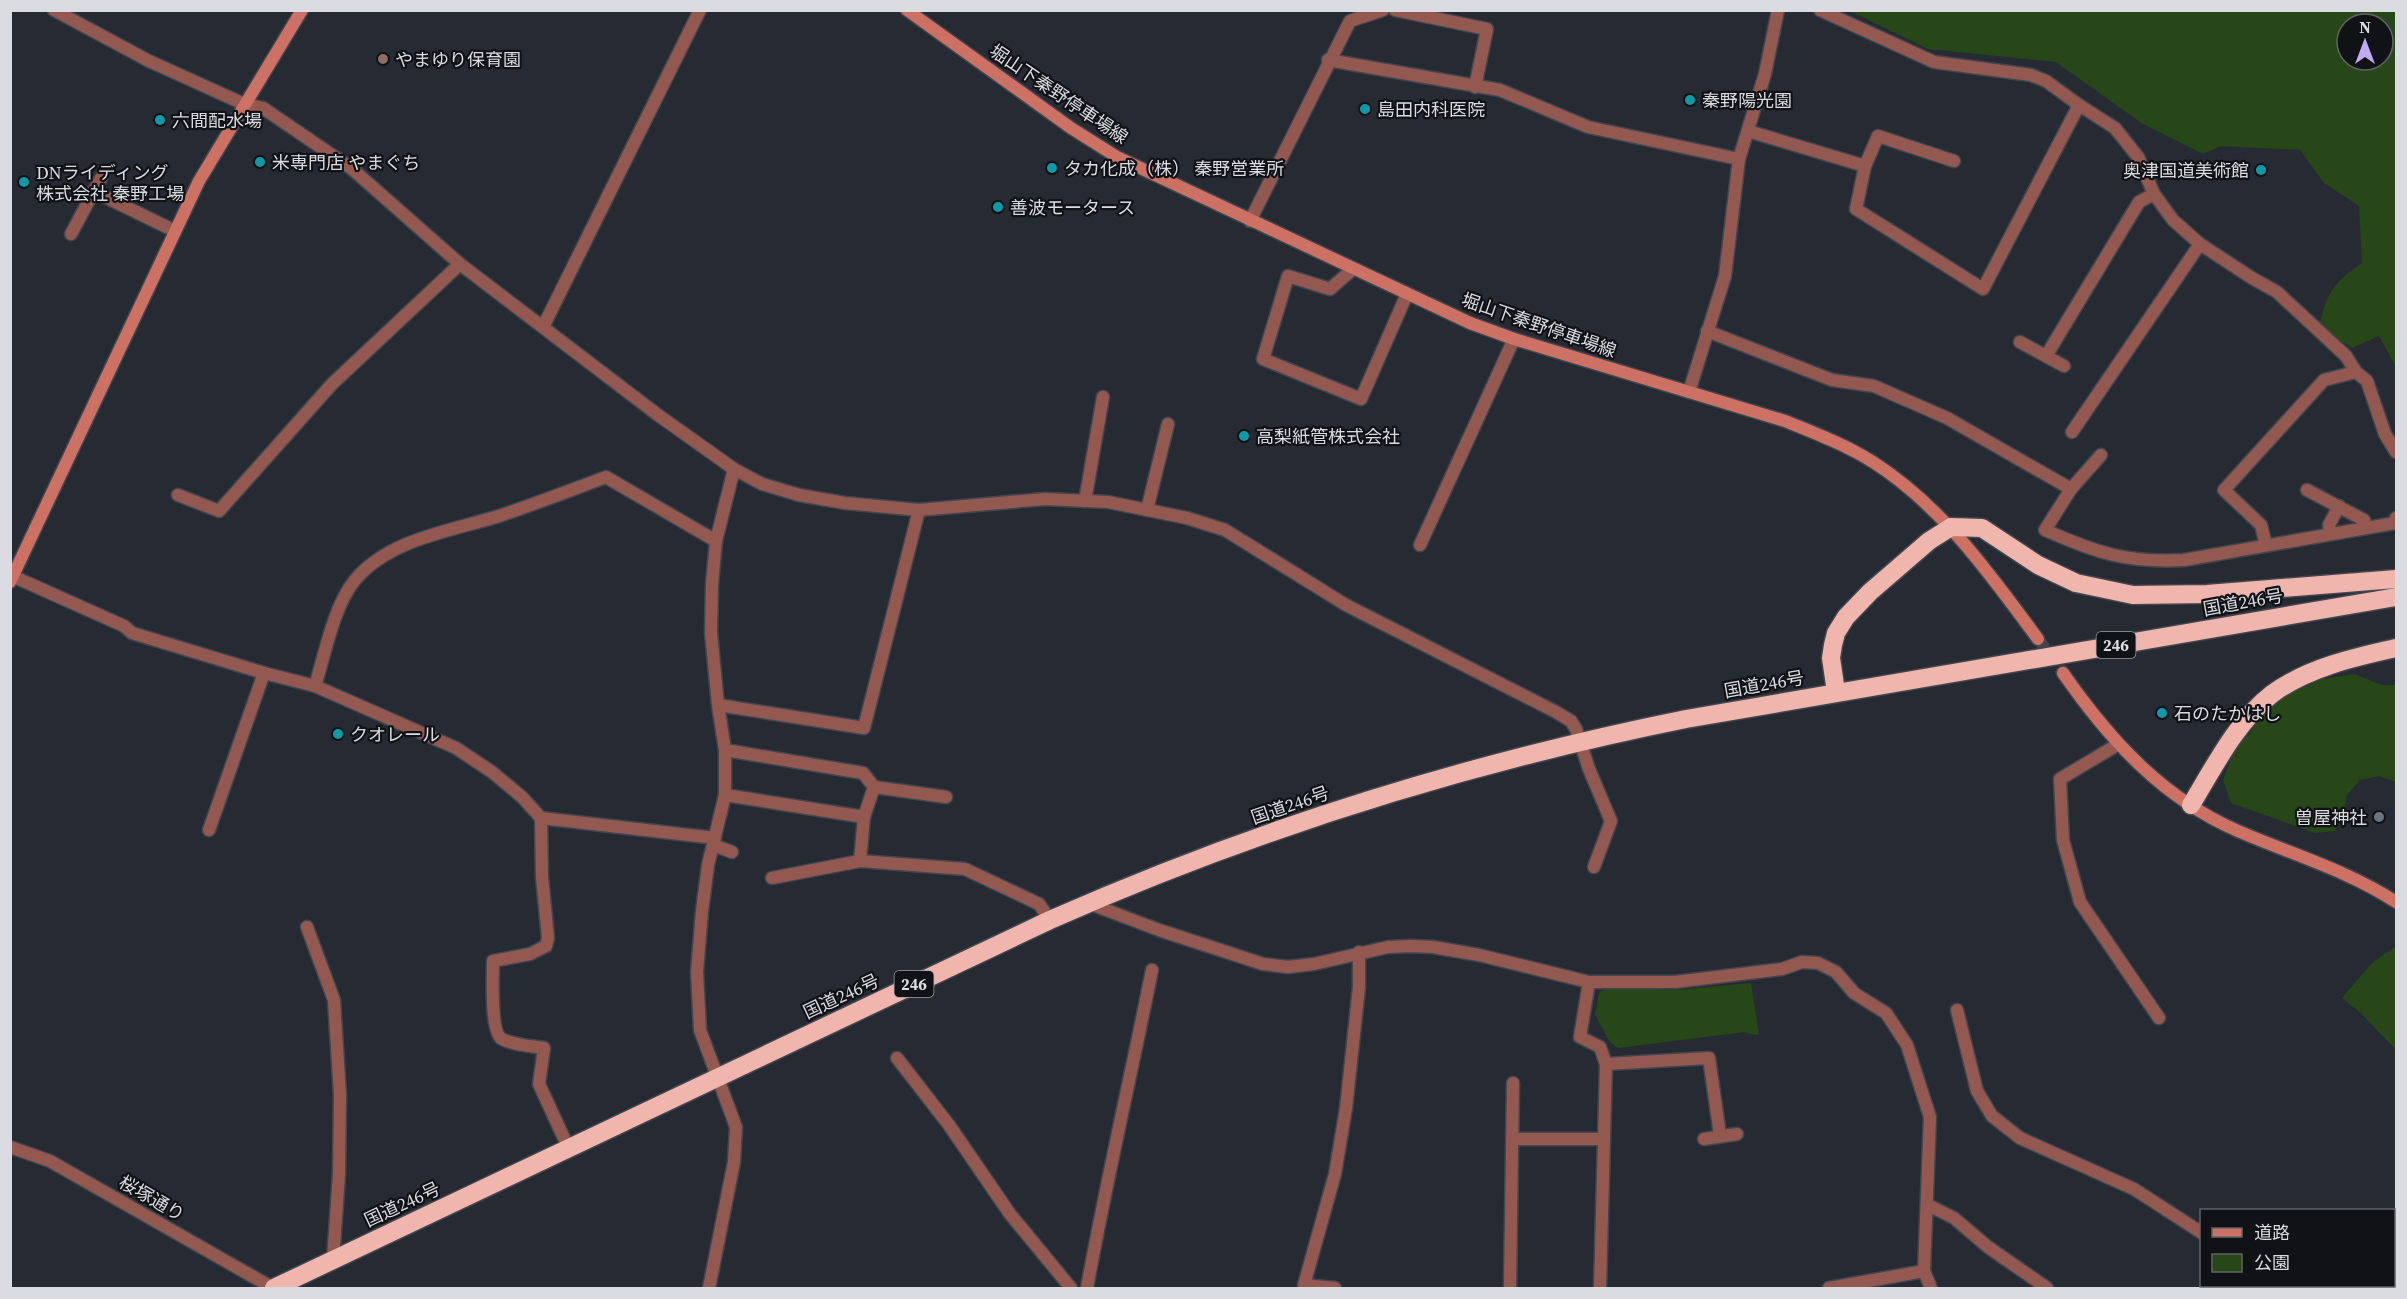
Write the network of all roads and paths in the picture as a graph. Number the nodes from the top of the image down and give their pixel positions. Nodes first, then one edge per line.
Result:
1 (54, 10) edge
2 (302, 10) edge
3 (700, 10) edge
4 (907, 10) edge
5 (1340, 10) edge
6 (1383, 10) edge
7 (1778, 10) edge
8 (1820, 10) edge
9 (1400, 11) edge
10 (1350, 21) junction
11 (1328, 60) junction
12 (1475, 87) junction
13 (244, 104) junction
14 (2079, 105) junction
15 (1748, 131) junction
16 (1739, 159) junction
17 (1954, 161) dead end
18 (1865, 166) junction
19 (101, 178) dead end
20 (93, 191) junction
21 (2154, 194) junction
22 (1250, 221) junction
23 (175, 231) junction
24 (71, 234) dead end
25 (2200, 244) junction
26 (460, 264) junction
27 (1353, 269) junction
28 (1407, 294) junction
29 (543, 327) junction
30 (1707, 331) junction
31 (1514, 339) junction
32 (2020, 342) dead end
33 (2046, 356) junction
34 (2064, 366) dead end
35 (2356, 372) junction
36 (1689, 392) junction
37 (1103, 397) dead end
38 (1168, 424) dead end
39 (2072, 432) dead end
40 (2397, 452) edge
41 (2101, 455) dead end
42 (734, 469) junction
43 (2071, 489) junction
44 (2307, 490) dead end
45 (178, 495) dead end
46 (1085, 501) junction
47 (2339, 506) junction
48 (919, 510) junction
49 (1147, 510) junction
50 (2397, 518) edge
51 (1951, 527) junction
52 (2367, 527) junction
53 (2330, 534) junction
54 (716, 541) junction
55 (2266, 544) junction
56 (1420, 545) dead end
57 (11, 578) edge
58 (2397, 579) edge
59 (2397, 597) edge
60 (2038, 639) tunnel mouth
61 (2397, 648) edge
62 (264, 673) junction
63 (2063, 673) tunnel mouth
64 (315, 686) junction
65 (1836, 692) junction
66 (718, 705) junction
67 (1579, 741) junction
68 (2117, 745) junction
69 (726, 750) junction
70 (874, 787) junction
71 (725, 795) junction
72 (946, 797) dead end
73 (2191, 805) junction
74 (864, 817) junction
75 (541, 818) junction
76 (210, 830) dead end
77 (714, 842) junction
78 (732, 852) dead end
79 (860, 861) junction
80 (1594, 867) dead end
81 (772, 878) dead end
82 (1088, 903) junction
83 (2397, 903) edge
84 (1050, 920) junction
85 (307, 927) dead end
86 (1359, 952) junction
87 (1152, 970) dead end
88 (1589, 982) junction
89 (1957, 1010) dead end
90 (2159, 1018) dead end
91 (897, 1058) dead end
92 (1606, 1064) junction
93 (717, 1077) junction
94 (1513, 1083) dead end
95 (1737, 1134) dead end
96 (1720, 1135) junction
97 (1513, 1139) junction
98 (1602, 1139) junction
99 (1704, 1139) dead end
100 (10, 1147) edge
101 (569, 1149) junction
102 (1928, 1205) junction
103 (2200, 1232) edge
104 (333, 1260) junction
105 (1924, 1271) junction
106 (273, 1288) edge
107 (709, 1288) edge
108 (1071, 1288) edge
109 (1087, 1288) edge
110 (1335, 1288) edge
111 (1510, 1288) edge
112 (1600, 1288) edge
113 (1832, 1288) edge
114 (1931, 1288) edge
115 (2047, 1288) edge

1 - 13 street
2 - 13 main road
3 - 29 street
4 - 22 main road, 堀山下秦野停車場線
5 - 10 street
6 - 10 street
7 - 15 street
8 - 14 street
9 - 12 street
10 - 11 street
11 - 12 street
11 - 22 street
12 - 16 street
13 - 23 main road
13 - 26 street
14 - 18 street
14 - 21 street
15 - 16 street
15 - 18 street
16 - 30 street
17 - 18 street
19 - 20 street
20 - 23 street
20 - 24 street
21 - 25 street
21 - 33 street
22 - 27 main road, 堀山下秦野停車場線
23 - 57 main road
25 - 35 street
25 - 39 street
26 - 29 street
26 - 45 street
27 - 28 main road, 堀山下秦野停車場線
27 - 28 street
28 - 31 main road, 堀山下秦野停車場線
29 - 42 street
30 - 36 street
30 - 43 street
31 - 36 main road, 堀山下秦野停車場線
31 - 56 street
32 - 33 street
33 - 34 street
35 - 40 street
35 - 55 street
36 - 51 main road, 堀山下秦野停車場線
37 - 46 street
38 - 49 street
41 - 43 street
42 - 48 street
42 - 54 street
43 - 55 street
44 - 47 street
46 - 48 street
46 - 49 street
47 - 52 street
47 - 53 street
48 - 66 street
49 - 67 street
50 - 52 street
51 - 58 highway
51 - 60 main road, 堀山下秦野停車場線
51 - 65 highway
52 - 53 street
53 - 55 street
54 - 64 street
54 - 66 street
57 - 62 street
59 - 65 highway, 国道246号 / 246
61 - 73 highway
62 - 64 street
62 - 76 street
63 - 68 main road
64 - 75 street
65 - 67 highway, 国道246号 / 246
66 - 69 street
67 - 80 street
67 - 82 highway, 国道246号 / 246
68 - 73 main road
68 - 90 street
69 - 70 street
69 - 71 street
70 - 72 street
70 - 74 street
71 - 74 street
71 - 77 street
73 - 83 main road
74 - 79 street
75 - 77 street
75 - 101 street
77 - 78 street
77 - 93 street
79 - 81 street
79 - 84 street
82 - 84 highway, 国道246号 / 246
82 - 86 street
84 - 93 highway, 国道246号 / 246
85 - 104 street
86 - 88 street
86 - 110 street
87 - 109 street
88 - 92 street
88 - 102 street
89 - 103 street
91 - 108 street
92 - 96 street
92 - 98 street
93 - 101 highway, 国道246号 / 246
93 - 107 street
94 - 97 street
95 - 96 street
96 - 99 street
97 - 98 street
97 - 111 street
98 - 112 street
100 - 106 street, 桜塚通り
101 - 104 highway, 国道246号 / 246
102 - 105 street
102 - 115 street
104 - 106 highway, 国道246号 / 246
105 - 113 street
105 - 114 street

